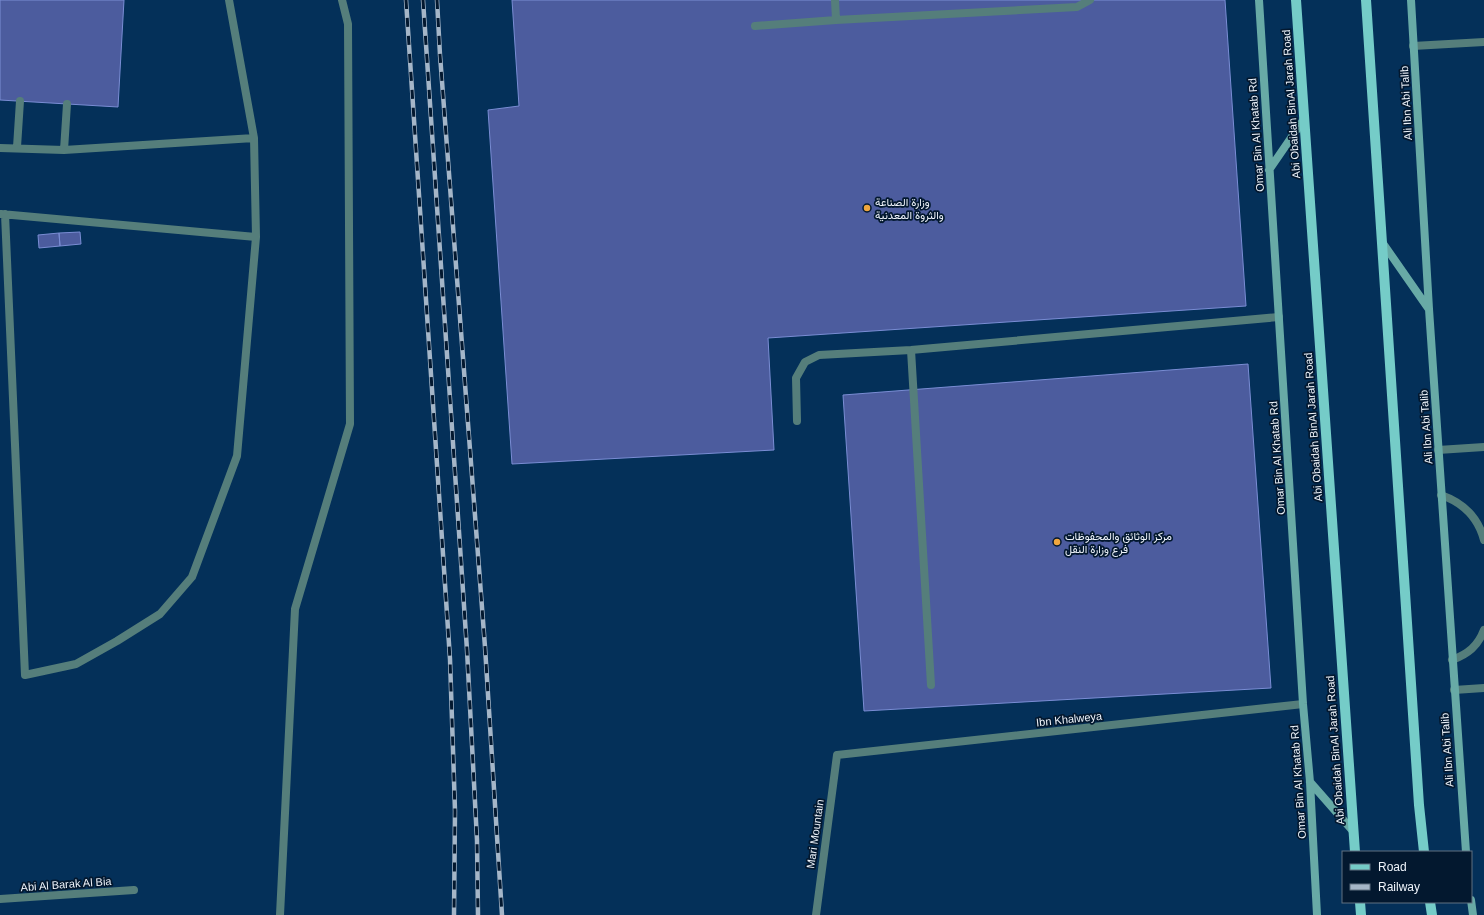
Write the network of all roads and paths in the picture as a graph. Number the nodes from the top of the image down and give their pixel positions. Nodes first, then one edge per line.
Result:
1 (229, 0) edge
2 (342, 0) edge
3 (835, 0) edge
4 (1090, 0) edge
5 (1259, 0) edge
6 (1296, 0) edge
7 (1366, 0) edge
8 (1411, 0) edge
9 (836, 20) junction
10 (755, 26) dead end
11 (1484, 42) edge
12 (1413, 46) junction
13 (20, 101) dead end
14 (67, 104) dead end
15 (1304, 119) junction
16 (254, 138) junction
17 (0, 148) edge
18 (17, 148) junction
19 (64, 150) junction
20 (1269, 170) junction
21 (3, 214) edge
22 (256, 237) junction
23 (1382, 242) junction
24 (1429, 309) junction
25 (1279, 317) junction
26 (911, 350) junction
27 (797, 421) dead end
28 (1484, 447) edge
29 (1438, 450) junction
30 (1441, 495) junction
31 (1484, 540) edge
32 (1484, 630) edge
33 (1452, 660) junction
34 (931, 685) dead end
35 (1484, 688) edge
36 (1454, 690) junction
37 (1304, 704) junction
38 (837, 755) joint
39 (1310, 782) junction
40 (1353, 831) junction
41 (1354, 851) edge
42 (1424, 851) edge
43 (1466, 851) edge
44 (134, 890) dead end
45 (0, 899) edge
46 (1360, 903) edge
47 (1430, 903) edge
48 (1471, 903) edge
49 (280, 915) edge
50 (816, 915) edge
51 (1317, 915) edge
52 (1361, 915) edge
53 (1432, 915) edge
54 (1473, 915) edge

1 - 16 street
2 - 49 street
3 - 9 street
4 - 9 street
5 - 20 street, Omar Bin Al Khatab Rd
6 - 15 main road, Abi Obaidah BinAl Jarah Road
7 - 23 main road
8 - 12 street, Ali Ibn Abi Talib
9 - 10 street
11 - 12 street
12 - 24 street, Ali Ibn Abi Talib
13 - 18 street
14 - 19 street
15 - 20 street
15 - 40 main road, Abi Obaidah BinAl Jarah Road
16 - 19 street
16 - 22 street
17 - 18 street
18 - 19 street
20 - 25 street, Omar Bin Al Khatab Rd
21 - 22 street
21 - 22 street
23 - 24 street
23 - 42 main road
24 - 29 street, Ali Ibn Abi Talib
25 - 26 street
25 - 37 street, Omar Bin Al Khatab Rd
26 - 27 street
26 - 34 street
28 - 29 street
29 - 30 street, Ali Ibn Abi Talib
30 - 31 street
30 - 33 street, Ali Ibn Abi Talib
32 - 33 street
33 - 36 street, Ali Ibn Abi Talib
35 - 36 street
36 - 43 street, Ali Ibn Abi Talib
37 - 38 street, Ibn Khalweya
37 - 39 street, Omar Bin Al Khatab Rd
38 - 50 street, Mari Mountain
39 - 40 street
39 - 51 street, Omar Bin Al Khatab Rd
40 - 41 main road, Abi Obaidah BinAl Jarah Road
44 - 45 street, Abi Al Barak Al Bia
46 - 52 main road
47 - 53 main road
48 - 54 street

